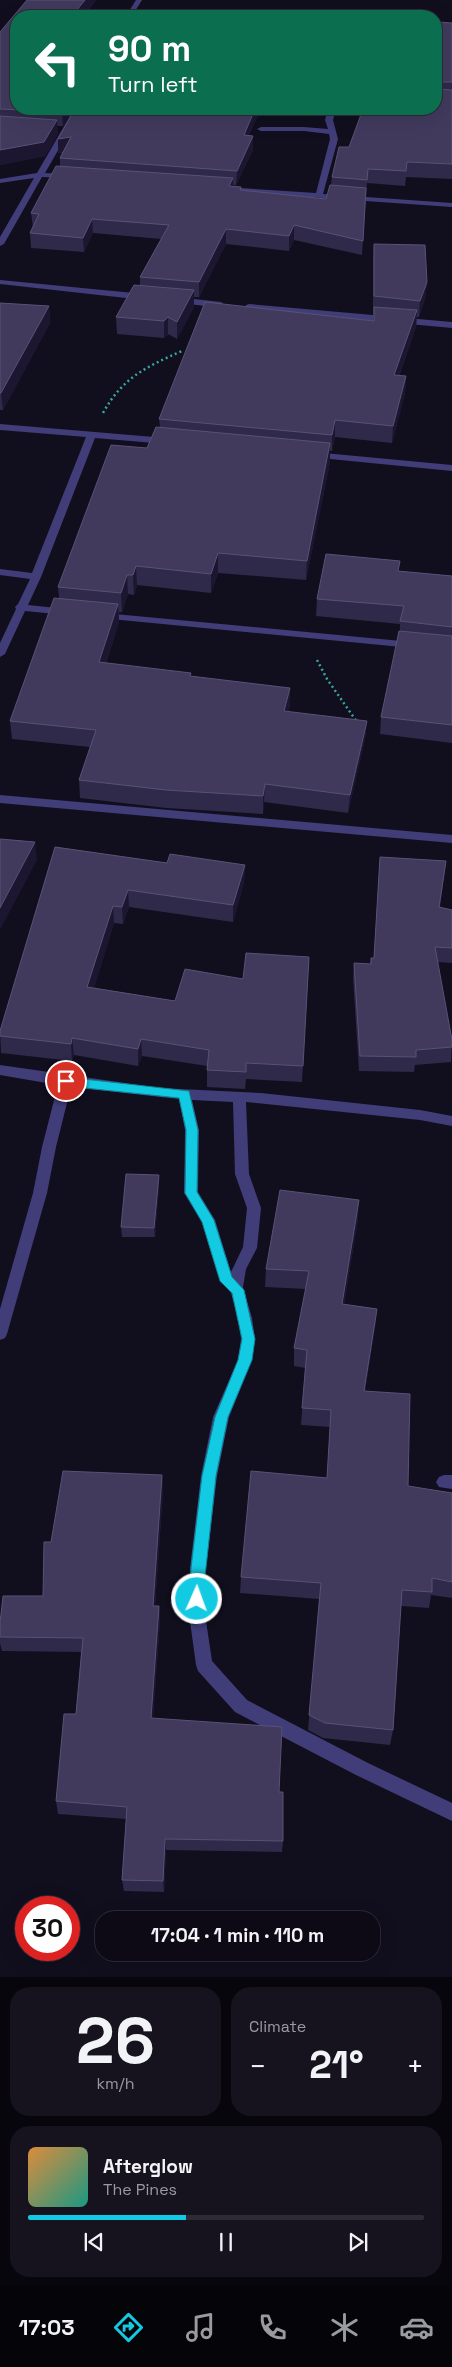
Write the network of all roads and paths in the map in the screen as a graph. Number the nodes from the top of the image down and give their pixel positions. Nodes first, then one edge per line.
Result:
1 (74, 115) edge
2 (330, 115) edge
3 (261, 129) dead end
4 (56, 130) edge
5 (65, 130) junction
6 (332, 132) junction
7 (41, 175) junction
8 (71, 177) edge
9 (0, 181) edge
10 (220, 188) edge
11 (319, 196) junction
12 (452, 205) edge
13 (0, 244) edge
14 (0, 282) edge
15 (149, 298) edge
16 (168, 300) edge
17 (228, 305) edge
18 (238, 306) edge
19 (452, 325) edge
20 (182, 351) dead end
21 (0, 427) edge
22 (91, 435) junction
23 (178, 442) edge
24 (305, 454) edge
25 (452, 468) edge
26 (0, 572) edge
27 (36, 577) junction
28 (20, 607) junction
29 (77, 613) edge
30 (96, 615) edge
31 (306, 636) junction
32 (424, 646) edge
33 (0, 654) edge
34 (362, 729) edge
35 (0, 799) edge
36 (452, 839) edge
37 (0, 1070) edge
38 (66, 1081) junction
39 (184, 1094) junction
40 (238, 1096) junction
41 (452, 1120) edge
42 (237, 1290) junction
43 (0, 1334) edge
44 (452, 1812) edge

1 - 5 street
2 - 6 street
3 - 6 street
4 - 5 street
5 - 7 street
6 - 11 street
7 - 8 street
7 - 9 street
7 - 13 street
10 - 11 street
11 - 12 street
14 - 15 street
16 - 17 street
18 - 19 street
20 - 22 path
21 - 22 street
22 - 23 street
22 - 27 street
24 - 25 street
26 - 27 street
27 - 28 street
28 - 29 street
28 - 33 street
30 - 31 street
31 - 32 street
31 - 34 path
35 - 36 street
37 - 38 street
38 - 39 street
38 - 43 street
39 - 40 street
39 - 42 street
40 - 41 street
40 - 42 street
42 - 44 street

